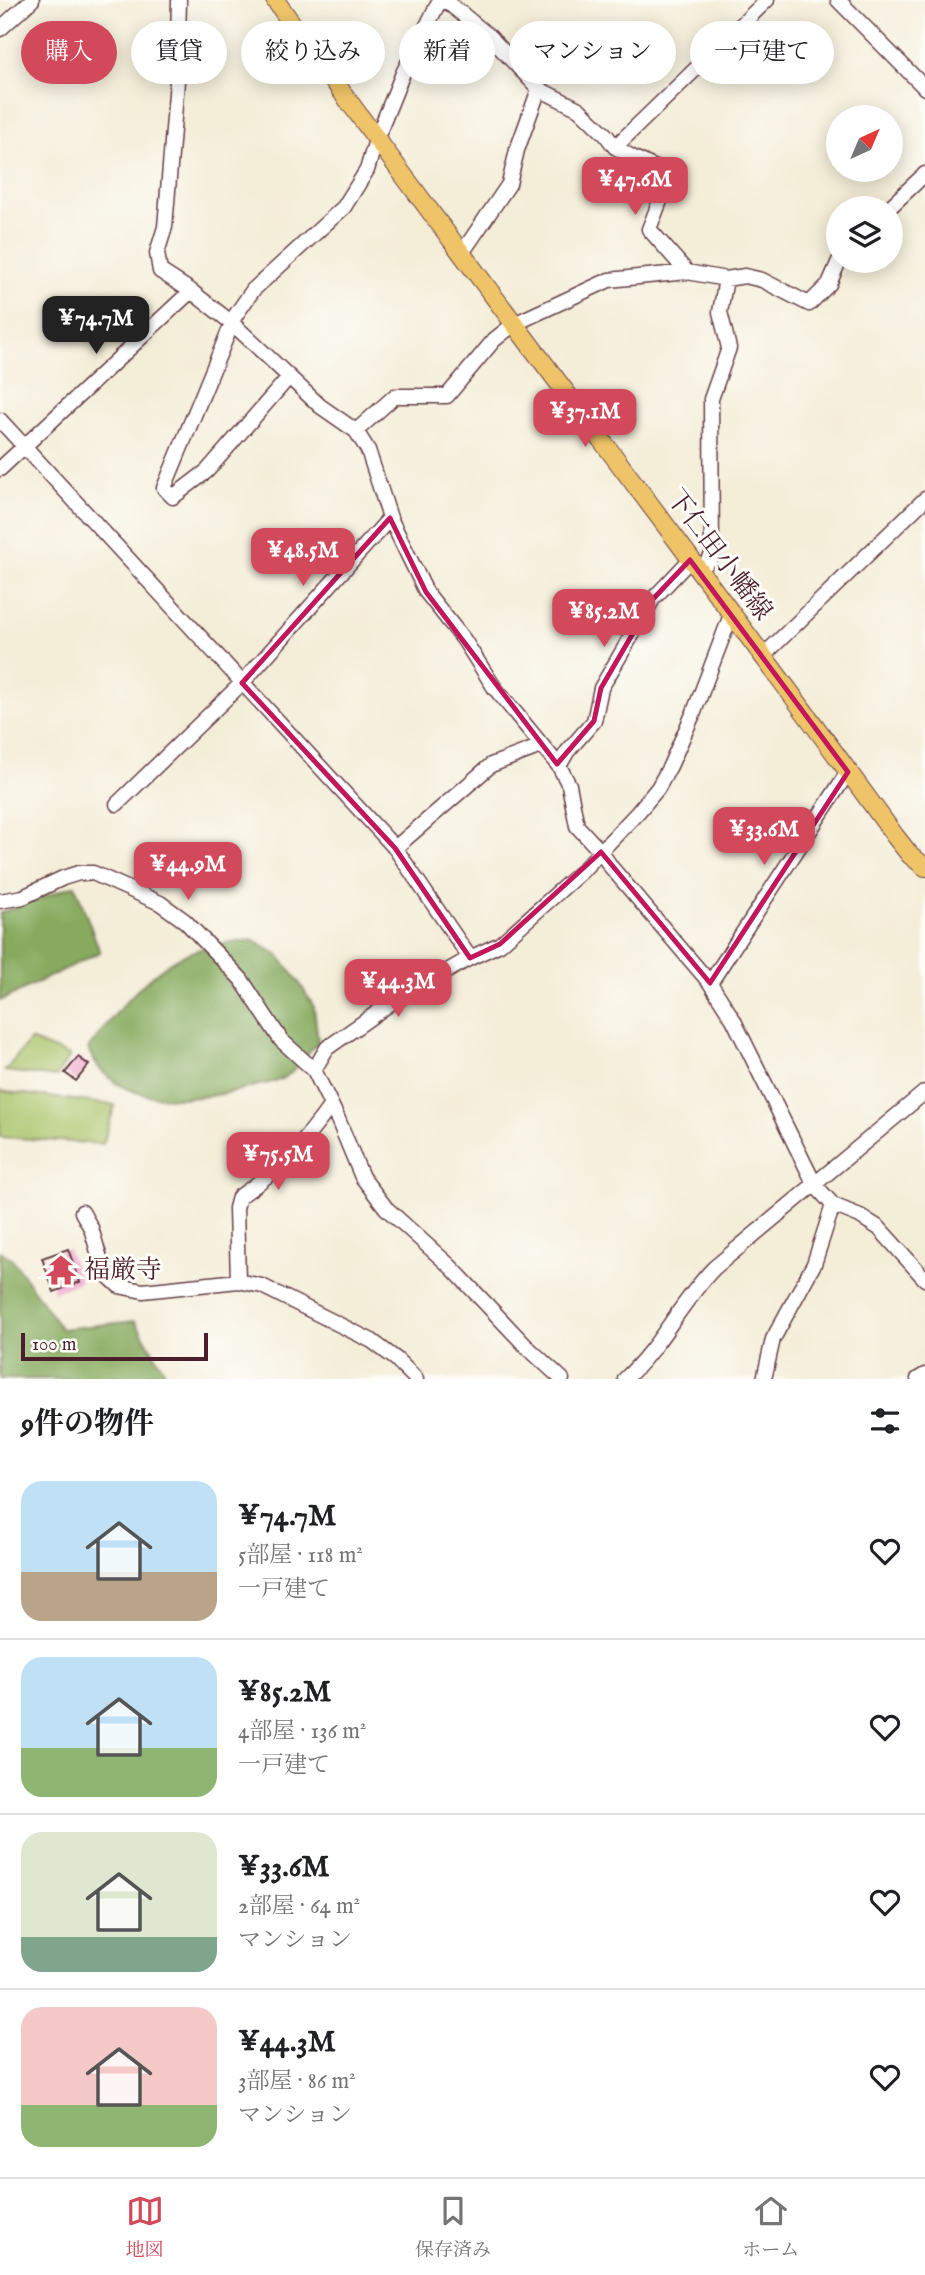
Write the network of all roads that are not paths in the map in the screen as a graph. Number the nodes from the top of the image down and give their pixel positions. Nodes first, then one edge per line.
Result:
1 (32, 0) edge
2 (178, 0) edge
3 (275, 0) edge
4 (440, 0) edge
5 (446, 0) edge
6 (766, 0) edge
7 (838, 0) edge
8 (0, 29) edge
9 (925, 88) edge
10 (539, 89) junction
11 (376, 140) junction
12 (615, 147) junction
13 (925, 174) edge
14 (902, 196) edge
15 (462, 253) junction
16 (687, 272) junction
17 (834, 273) edge
18 (726, 279) junction
19 (191, 291) junction
20 (232, 323) junction
21 (514, 324) junction
22 (289, 377) junction
23 (0, 420) edge
24 (356, 431) junction
25 (24, 446) junction
26 (0, 469) edge
27 (925, 499) edge
28 (390, 517) junction
29 (694, 566) junction
30 (731, 615) junction
31 (762, 657) junction
32 (242, 683) junction
33 (541, 746) junction
34 (559, 766) junction
35 (848, 772) junction
36 (117, 804) dead end
37 (395, 848) junction
38 (601, 852) junction
39 (925, 867) edge
40 (0, 901) edge
41 (470, 958) junction
42 (710, 983) junction
43 (314, 1070) junction
44 (925, 1092) edge
45 (331, 1105) junction
46 (815, 1185) junction
47 (833, 1205) junction
48 (82, 1212) dead end
49 (925, 1279) edge
50 (239, 1281) junction
51 (925, 1375) edge
52 (416, 1379) edge
53 (562, 1379) edge
54 (625, 1379) edge
55 (764, 1379) edge
56 (918, 1379) edge

1 - 8 street
2 - 19 street
3 - 11 main road, 下仁田小幡線
4 - 11 street
5 - 10 street
6 - 12 street
7 - 9 street
10 - 12 street
10 - 15 street
11 - 15 main road, 下仁田小幡線
11 - 20 street
12 - 16 street
13 - 14 street
15 - 21 main road, 下仁田小幡線
16 - 18 street
16 - 21 street
17 - 18 street
18 - 29 street
19 - 20 street
19 - 25 street
20 - 22 street
20 - 22 street
21 - 24 street
21 - 29 main road, 下仁田小幡線
22 - 24 street
23 - 25 street
24 - 28 street
25 - 26 street
25 - 32 street
27 - 31 street
28 - 32 street
28 - 33 street
29 - 30 main road, 下仁田小幡線
29 - 34 street
30 - 31 main road, 下仁田小幡線
30 - 38 street
31 - 35 main road, 下仁田小幡線
32 - 36 street
32 - 37 street
33 - 34 street
33 - 37 street
34 - 38 street
35 - 39 main road, 下仁田小幡線
35 - 42 street
37 - 41 street
38 - 41 street
38 - 42 street
40 - 43 street
41 - 43 street
42 - 46 street
43 - 45 street
44 - 46 street
45 - 50 street
45 - 53 street
46 - 47 street
46 - 54 street
47 - 49 street
47 - 55 street
48 - 50 street
50 - 52 street
51 - 56 street

